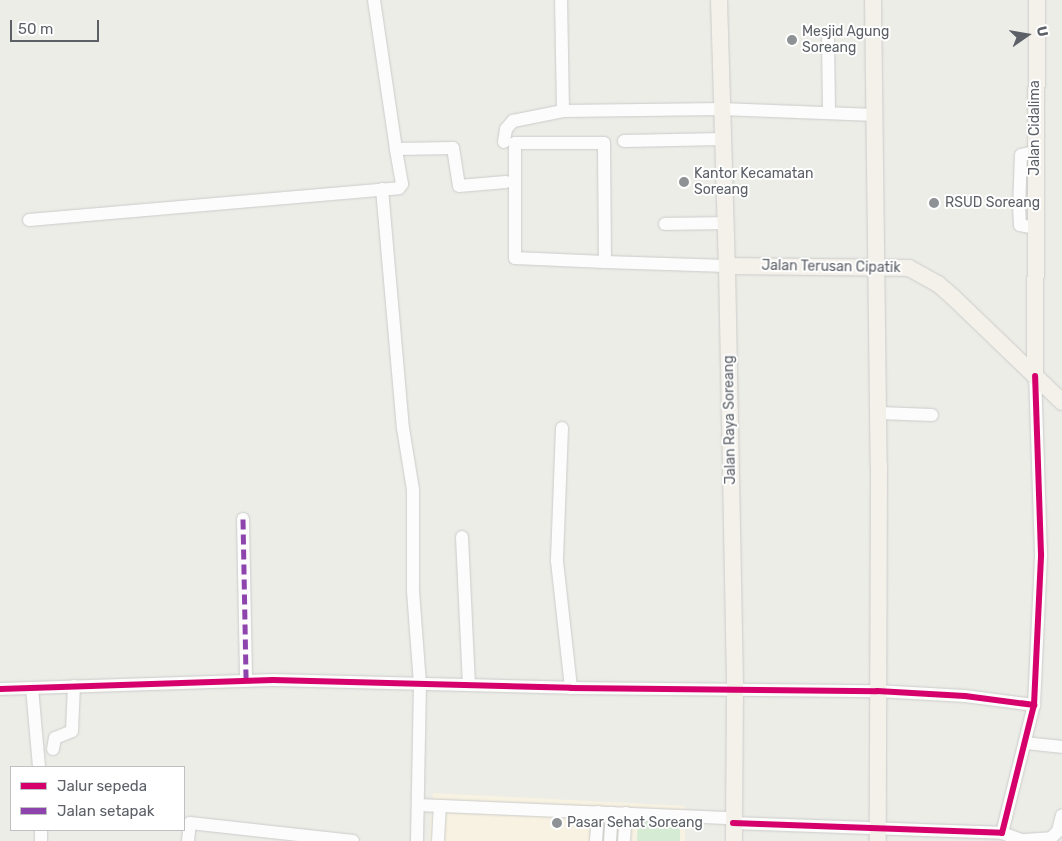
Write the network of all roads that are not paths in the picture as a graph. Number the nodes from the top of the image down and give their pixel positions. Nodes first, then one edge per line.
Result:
1 (374, 0) edge
2 (561, 0) edge
3 (719, 0) edge
4 (872, 0) edge
5 (1037, 0) edge
6 (828, 39) dead end
7 (721, 109) junction
8 (563, 111) junction
9 (829, 113) junction
10 (875, 115) junction
11 (723, 139) junction
12 (624, 141) dead end
13 (504, 142) dead end
14 (396, 149) junction
15 (506, 182) dead end
16 (382, 189) junction
17 (29, 220) dead end
18 (726, 223) junction
19 (665, 224) dead end
20 (605, 262) junction
21 (727, 266) junction
22 (878, 266) junction
23 (1035, 376) junction
24 (1062, 402) edge
25 (879, 413) junction
26 (932, 415) dead end
27 (562, 428) dead end
28 (243, 519) dead end
29 (462, 537) dead end
30 (246, 681) junction
31 (420, 684) junction
32 (469, 685) junction
33 (74, 686) junction
34 (32, 688) junction
35 (571, 688) junction
36 (0, 689) edge
37 (735, 689) junction
38 (878, 691) junction
39 (1034, 705) junction
40 (1024, 742) junction
41 (1062, 747) edge
42 (53, 748) dead end
43 (39, 766) edge
44 (418, 805) junction
45 (440, 806) junction
46 (598, 812) junction
47 (612, 813) junction
48 (626, 813) junction
49 (1062, 815) edge
50 (733, 820) junction
51 (1002, 833) junction
52 (878, 834) edge
53 (188, 841) edge
54 (353, 841) edge
55 (417, 841) edge
56 (438, 841) edge
57 (596, 841) edge
58 (610, 841) edge
59 (624, 841) edge
60 (734, 841) edge
61 (1024, 841) edge

1 - 14 street
2 - 8 street
3 - 7 main road, Jalan Raya Soreang
4 - 10 main road
5 - 23 main road, Jalan Cidalima
6 - 9 street
7 - 8 street
7 - 9 street
7 - 11 main road, Jalan Raya Soreang
8 - 13 street
9 - 10 street
10 - 22 main road
11 - 12 street
11 - 18 main road, Jalan Raya Soreang
14 - 15 street
14 - 16 street
16 - 17 street
16 - 31 street
18 - 19 street
18 - 21 main road, Jalan Raya Soreang
20 - 20 street
20 - 21 street
21 - 22 main road, Jalan Terusan Cipatik
21 - 37 main road, Jalan Raya Soreang
22 - 23 main road, Jalan Terusan Cipatik
22 - 25 main road
23 - 24 main road, Jalan Terusan Cipatik
23 - 39 street
25 - 26 street
25 - 38 main road
27 - 35 street
28 - 30 street
29 - 32 street
30 - 31 street
30 - 33 street
31 - 32 street
31 - 44 street
32 - 35 street
33 - 34 street
33 - 42 street
34 - 36 street
34 - 43 street
35 - 37 street
37 - 38 street
37 - 50 main road, Jalan Raya Soreang
38 - 39 street
38 - 52 main road
39 - 40 street
40 - 41 street
40 - 51 street
44 - 45 street
44 - 55 street
45 - 46 street
45 - 56 street
46 - 47 street
46 - 57 street
47 - 48 street
47 - 58 street
48 - 50 street
48 - 59 street
49 - 61 street
50 - 52 street
50 - 60 main road, Jalan Raya Soreang
51 - 52 street
51 - 61 street
53 - 54 street

